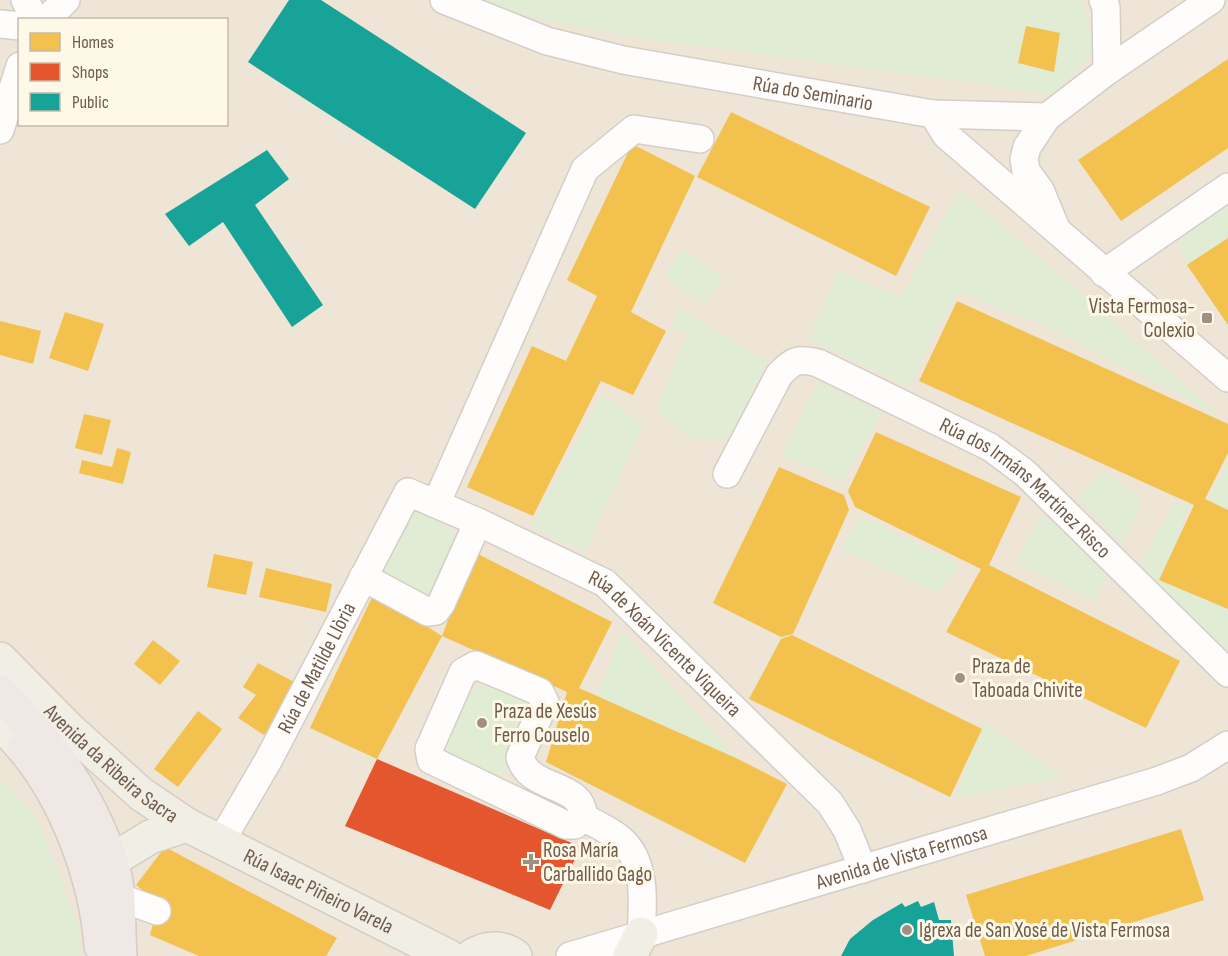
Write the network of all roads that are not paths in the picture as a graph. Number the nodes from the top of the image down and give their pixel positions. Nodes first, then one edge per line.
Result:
1 (26, 0) edge
2 (66, 0) edge
3 (444, 0) edge
4 (1103, 0) edge
5 (1211, 0) edge
6 (33, 18) edge
7 (48, 18) edge
8 (0, 24) edge
9 (18, 26) edge
10 (1107, 71) junction
11 (18, 72) edge
12 (933, 114) junction
13 (1047, 117) junction
14 (0, 130) edge
15 (700, 139) dead end
16 (1228, 187) edge
17 (1056, 230) junction
18 (1104, 273) junction
19 (1228, 378) edge
20 (727, 474) dead end
21 (408, 492) joint
22 (436, 504) junction
23 (478, 522) junction
24 (363, 577) junction
25 (3, 672) edge
26 (1228, 673) edge
27 (0, 722) edge
28 (1228, 745) edge
29 (24, 749) junction
30 (141, 794) junction
31 (583, 817) junction
32 (187, 825) junction
33 (220, 843) junction
34 (112, 856) junction
35 (863, 868) junction
36 (118, 897) junction
37 (157, 911) dead end
38 (635, 945) edge
39 (415, 948) edge
40 (102, 956) edge
41 (120, 956) edge
42 (448, 956) edge
43 (472, 956) edge
44 (515, 956) edge
45 (570, 956) edge

1 - 6 street
2 - 7 street
3 - 12 street, Rúa do Seminario
4 - 10 street
5 - 10 street
8 - 9 street
10 - 13 street
11 - 14 street
12 - 13 street, Rúa do Seminario
12 - 17 street
13 - 17 street
15 - 22 street
16 - 18 street
17 - 18 street
18 - 19 street
20 - 26 street, Rúa dos Irmáns Martínez Risco
21 - 22 street, Rúa de Xoán Vicente Viqueira
21 - 24 street, Rúa de Matilde Llòria
22 - 23 street, Rúa de Xoán Vicente Viqueira
23 - 24 street
23 - 35 street, Rúa de Xoán Vicente Viqueira
24 - 33 street, Rúa de Matilde Llòria
25 - 30 main road, Avenida da Ribeira Sacra
25 - 34 highway
27 - 29 main road
28 - 35 street, Avenida de Vista Fermosa
29 - 34 main road
29 - 40 highway
30 - 32 main road, Avenida da Ribeira Sacra
30 - 34 main road
31 - 31 street
31 - 38 street
32 - 33 main road, Avenida da Ribeira Sacra
32 - 34 main road
33 - 39 main road, Rúa Isaac Piñeiro Varela
34 - 36 highway
35 - 38 street, Avenida de Vista Fermosa
36 - 37 street
36 - 41 highway
38 - 45 street, Avenida de Vista Fermosa
39 - 42 main road, Rúa Isaac Piñeiro Varela
43 - 44 main road

